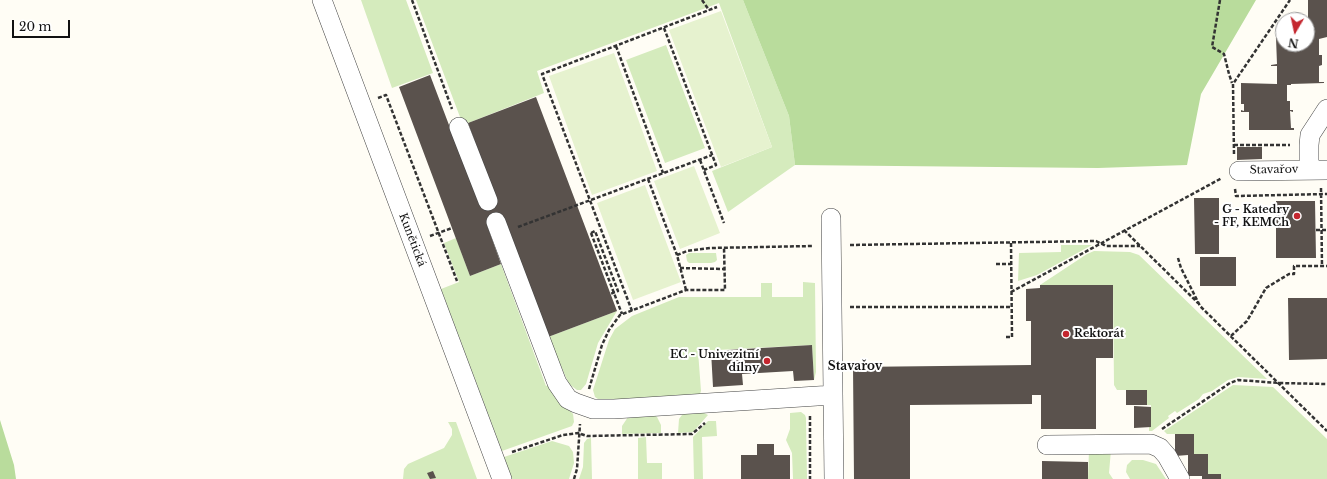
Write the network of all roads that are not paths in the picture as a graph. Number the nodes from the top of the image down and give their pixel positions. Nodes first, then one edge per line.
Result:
1 (322, 0) edge
2 (1327, 109) edge
3 (459, 127) road end
4 (1318, 170) edge
5 (1234, 172) road end
6 (488, 201) dead end
7 (831, 218) dead end
8 (498, 228) road end
9 (833, 395) junction
10 (1047, 445) dead end
11 (502, 479) edge
12 (834, 479) edge
13 (1180, 479) edge

1 - 11 street, Kunětická
2 - 4 street, Stavařov
3 - 6 street
4 - 5 street, Stavařov
7 - 9 street
8 - 9 street
9 - 12 street
10 - 13 street

